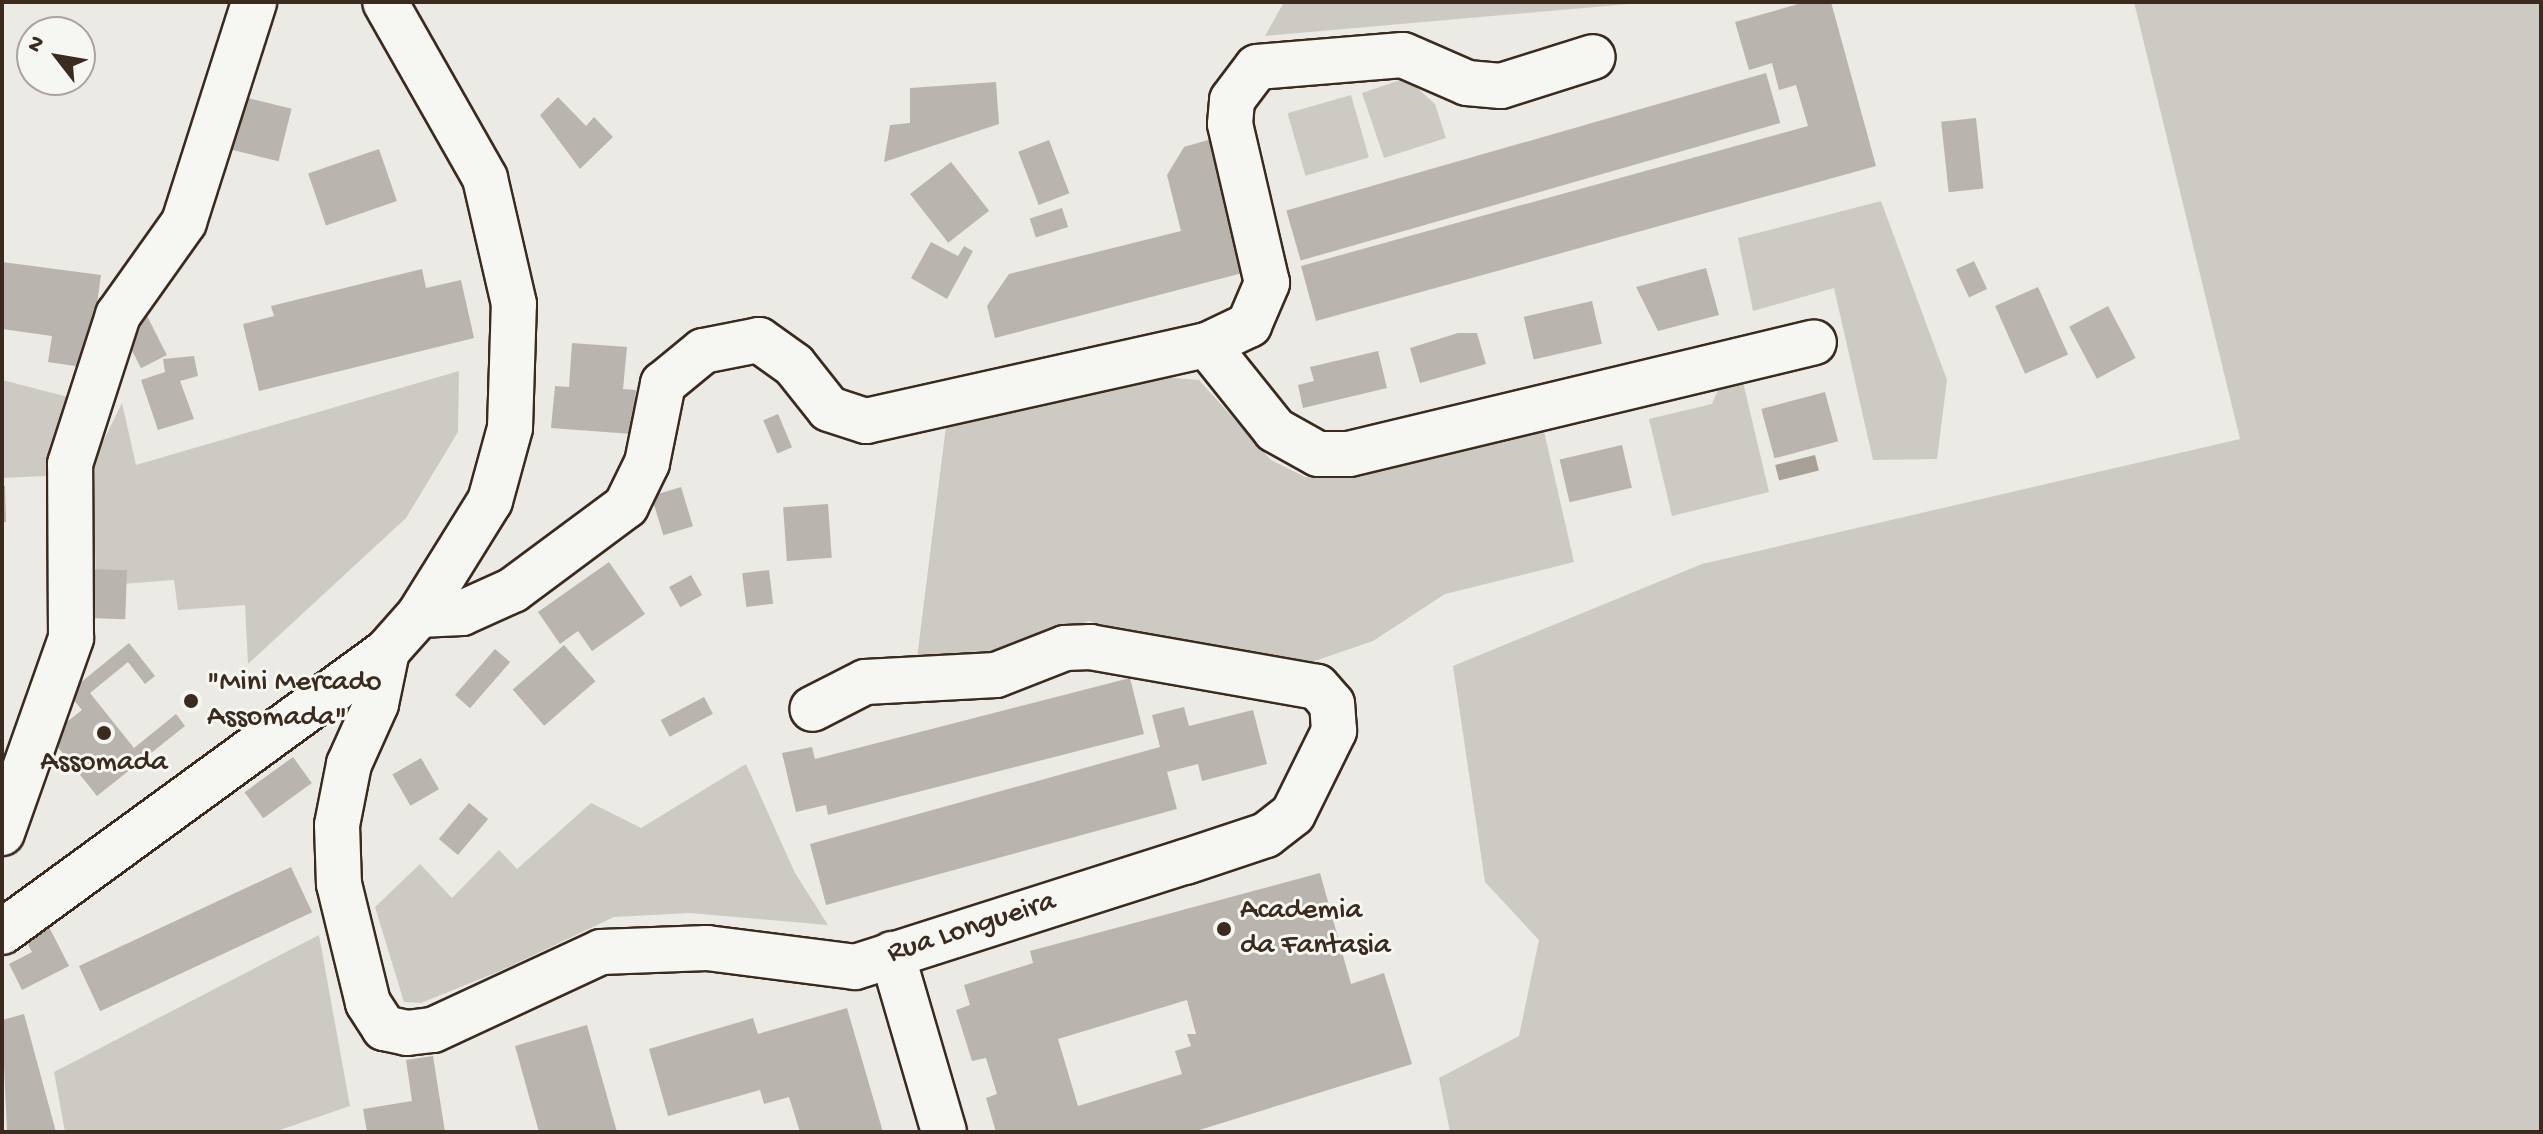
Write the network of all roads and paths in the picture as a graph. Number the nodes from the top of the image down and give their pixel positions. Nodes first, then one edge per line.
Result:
1 (254, 2) edge
2 (385, 2) edge
3 (1593, 57) dead end
4 (1814, 342) dead end
5 (1207, 345) junction
6 (419, 615) junction
7 (387, 651) junction
8 (812, 709) dead end
9 (4, 823) edge
10 (2, 932) edge
11 (892, 954) junction
12 (944, 1132) edge

1 - 9 street
2 - 6 street
3 - 5 street
4 - 5 street
5 - 6 street
6 - 7 street
7 - 10 street
7 - 11 street, Rua Longueira
8 - 11 street, Rua Longueira
11 - 12 street

